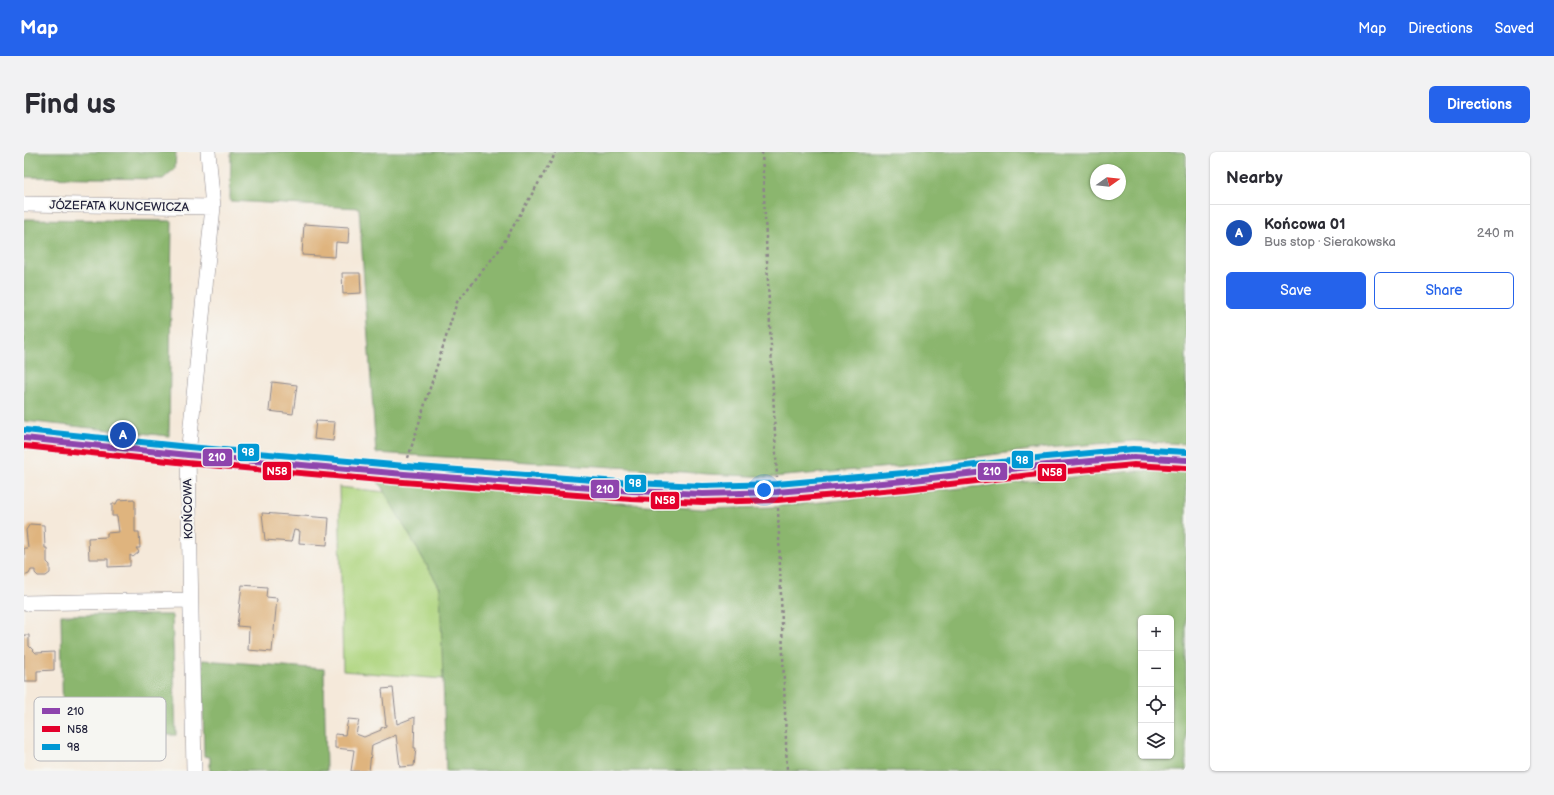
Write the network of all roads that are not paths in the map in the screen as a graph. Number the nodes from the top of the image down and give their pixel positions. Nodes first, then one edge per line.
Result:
1 (208, 152) edge
2 (24, 204) edge
3 (213, 207) junction
4 (24, 438) edge
5 (188, 455) junction
6 (1186, 460) edge
7 (190, 600) junction
8 (24, 603) edge
9 (194, 771) edge

1 - 3 street, KOŃCOWA
2 - 3 street, JÓZEFATA KUNCEWICZA
3 - 5 street, KOŃCOWA
4 - 5 street
5 - 6 street
5 - 7 street, KOŃCOWA
7 - 8 street
7 - 9 street, KOŃCOWA

